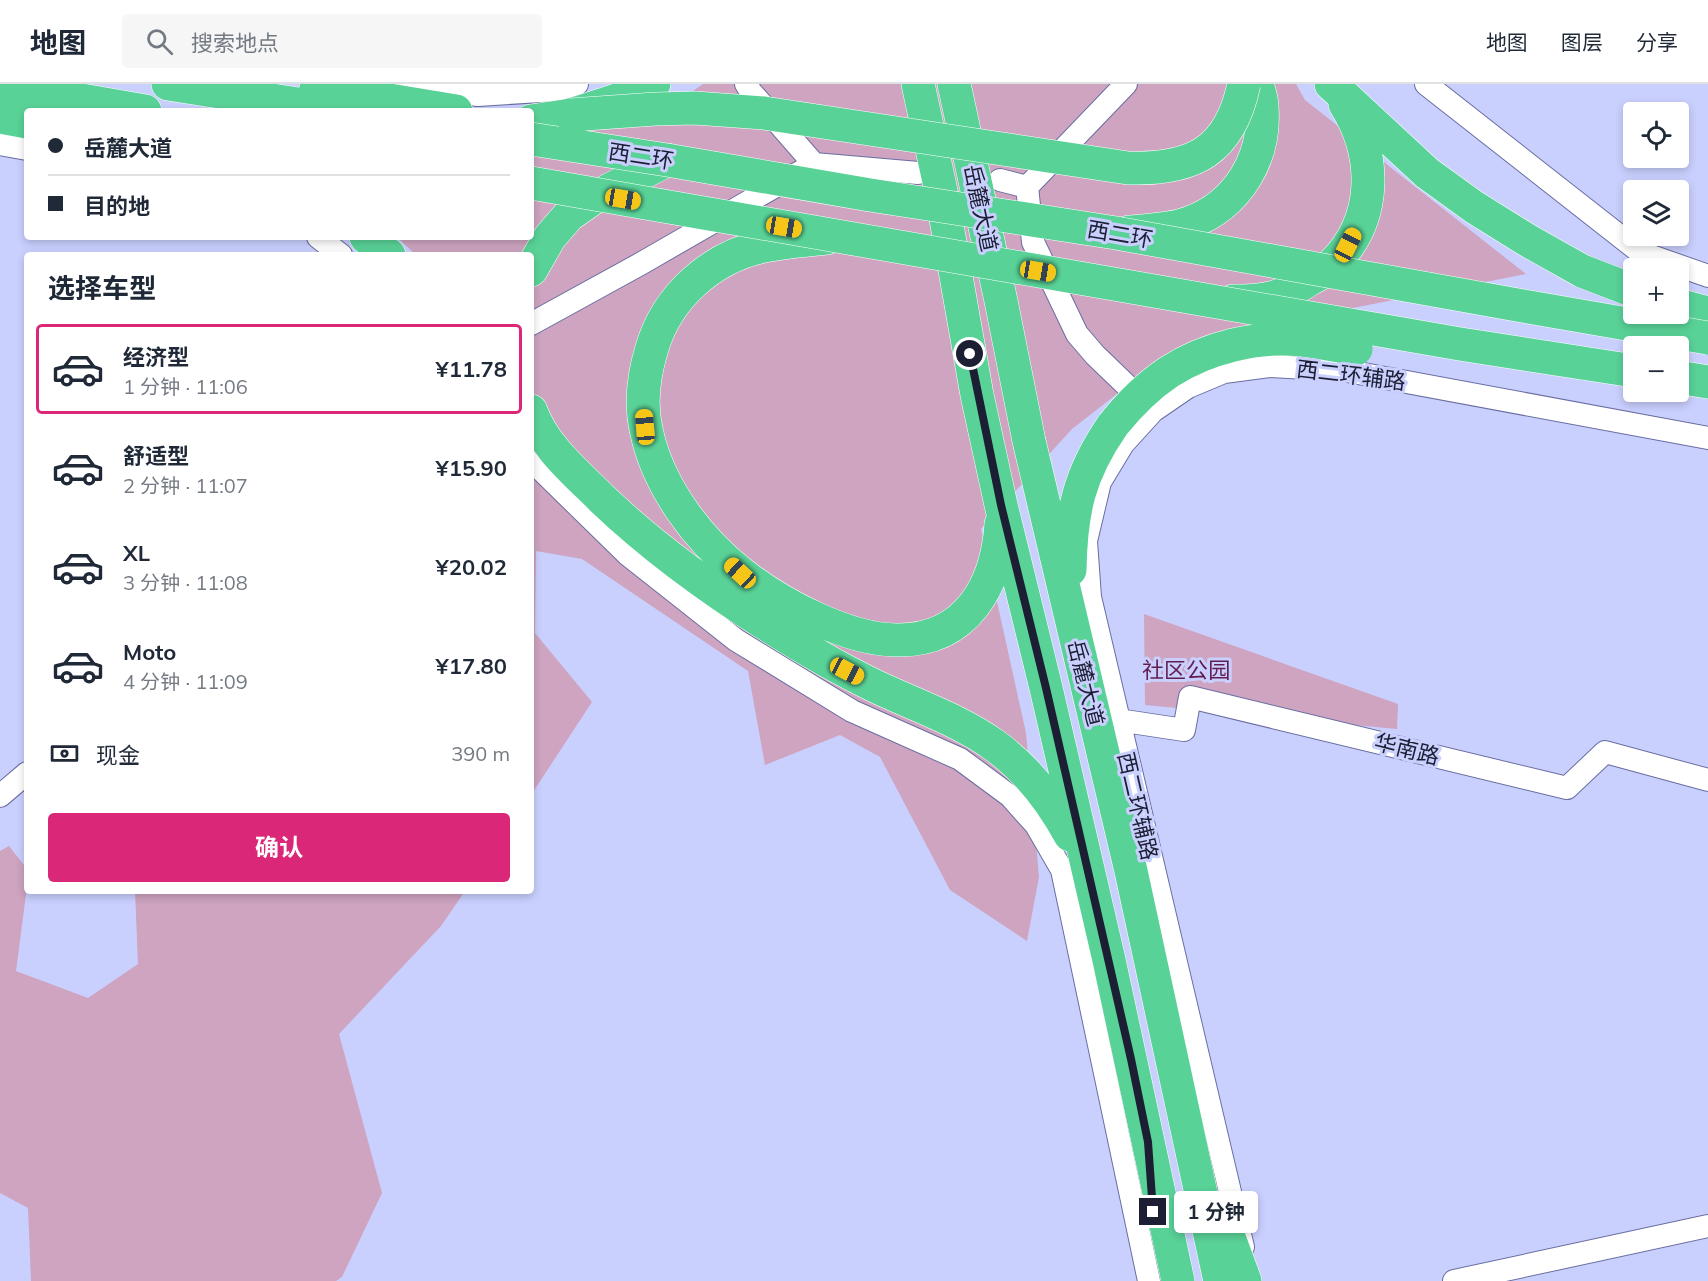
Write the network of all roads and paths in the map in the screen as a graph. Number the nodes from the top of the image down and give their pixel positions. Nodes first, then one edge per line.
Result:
1 (168, 84) edge
2 (229, 84) edge
3 (292, 84) edge
4 (391, 84) edge
5 (577, 84) edge
6 (654, 84) edge
7 (746, 84) edge
8 (918, 84) edge
9 (954, 84) edge
10 (1126, 84) edge
11 (1244, 84) edge
12 (1257, 84) edge
13 (1426, 84) edge
14 (0, 86) edge
15 (1334, 87) edge
16 (88, 105) edge
17 (116, 108) edge
18 (324, 108) edge
19 (326, 108) edge
20 (438, 108) edge
21 (0, 117) edge
22 (24, 121) edge
23 (541, 123) edge
24 (0, 144) edge
25 (24, 148) edge
26 (667, 160) junction
27 (814, 164) junction
28 (918, 173) dead end
29 (1000, 180) dead end
30 (534, 184) edge
31 (1027, 187) junction
32 (1116, 233) junction
33 (834, 237) junction
34 (322, 240) edge
35 (370, 240) edge
36 (337, 252) edge
37 (384, 252) edge
38 (534, 265) edge
39 (1708, 276) edge
40 (1623, 287) edge
41 (1219, 302) junction
42 (1689, 315) edge
43 (534, 322) edge
44 (1707, 331) edge
45 (1623, 369) edge
46 (1623, 377) edge
47 (1689, 381) edge
48 (1708, 383) edge
49 (1153, 411) junction
50 (534, 417) edge
51 (534, 435) edge
52 (1708, 438) edge
53 (543, 456) edge
54 (1001, 505) junction
55 (1072, 626) junction
56 (1118, 720) junction
57 (24, 776) edge
58 (1708, 780) edge
59 (0, 796) edge
60 (1090, 877) junction
61 (1189, 1131) junction
62 (1148, 1142) junction
63 (1708, 1226) edge
64 (1149, 1281) edge
65 (1158, 1281) edge
66 (1179, 1281) edge
67 (1220, 1281) edge
68 (1245, 1281) edge
69 (1251, 1281) edge
70 (1454, 1281) edge

1 - 18 highway
2 - 19 highway
3 - 20 highway
4 - 5 street
6 - 23 highway, bridge
7 - 27 street
8 - 54 highway, 岳麓大道
9 - 55 highway, 岳麓大道
10 - 31 street
11 - 23 highway, bridge
12 - 32 highway, bridge
13 - 39 street
14 - 16 highway
15 - 40 highway
15 - 41 highway, bridge
16 - 17 highway
21 - 22 highway
23 - 26 highway, 西二环, bridge
24 - 25 street
26 - 32 highway, 西二环, bridge
26 - 38 highway, bridge
27 - 28 street
27 - 43 street
29 - 31 street
30 - 33 highway, bridge
31 - 49 street
32 - 44 highway, 西二环, bridge
33 - 41 highway, bridge
33 - 54 highway
34 - 36 street
35 - 37 highway
41 - 45 highway, bridge
42 - 44 highway
46 - 55 highway, bridge
47 - 48 highway
49 - 52 street, 西二环辅路
49 - 56 street, 西二环辅路
50 - 53 highway
51 - 53 highway
53 - 60 highway
53 - 64 street
54 - 60 highway, 岳麓大道
55 - 61 highway, 岳麓大道
56 - 58 street, 华南路
56 - 69 street, 西二环辅路
57 - 59 street
60 - 62 highway, 岳麓大道
61 - 67 highway, 岳麓大道
61 - 68 highway
62 - 65 highway
62 - 66 highway, 岳麓大道
63 - 70 street

